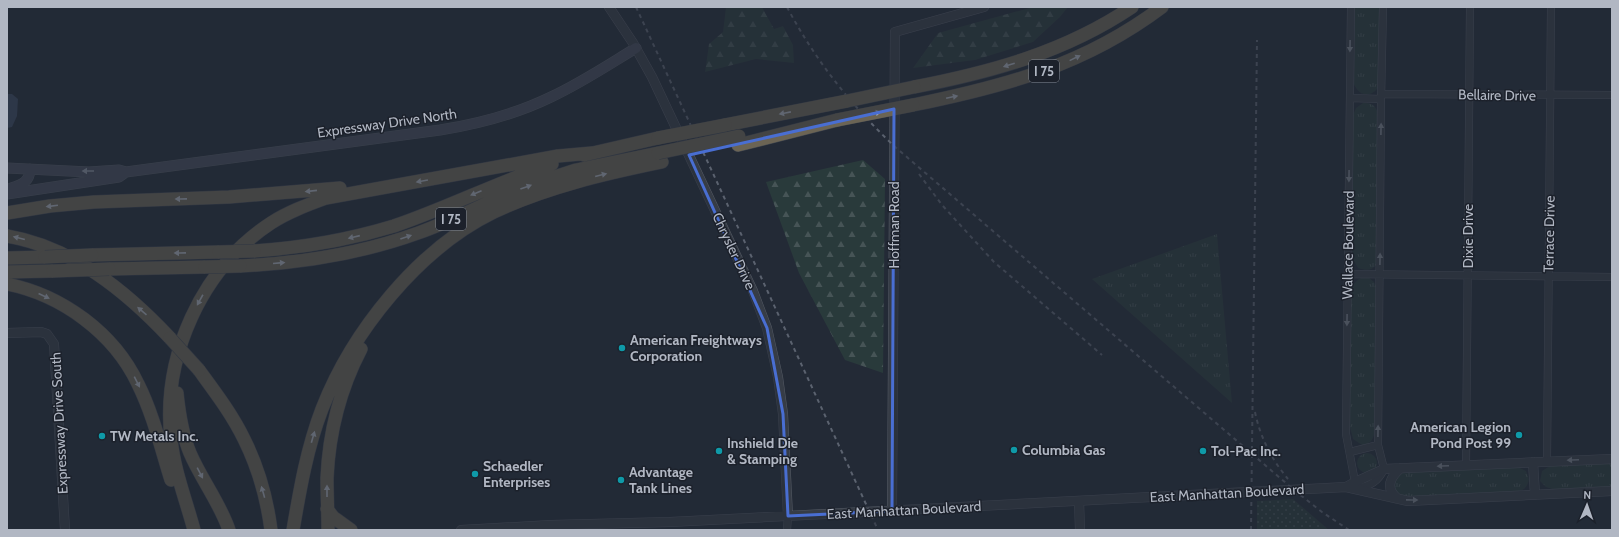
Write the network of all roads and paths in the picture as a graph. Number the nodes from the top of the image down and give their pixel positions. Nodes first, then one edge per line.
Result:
1 (610, 7) edge
2 (984, 7) edge
3 (1132, 7) edge
4 (1162, 7) edge
5 (1351, 7) edge
6 (1383, 7) edge
7 (1470, 7) edge
8 (1551, 7) edge
9 (636, 48) junction
10 (1469, 94) junction
11 (1550, 95) junction
12 (1612, 95) edge
13 (1381, 96) junction
14 (1350, 98) junction
15 (592, 153) junction
16 (660, 158) junction
17 (7, 168) edge
18 (30, 169) junction
19 (126, 172) junction
20 (391, 186) junction
21 (7, 188) edge
22 (7, 194) edge
23 (7, 213) edge
24 (481, 220) junction
25 (7, 236) edge
26 (7, 258) edge
27 (7, 272) edge
28 (1348, 274) junction
29 (1379, 274) junction
30 (1468, 275) junction
31 (1549, 276) junction
32 (1612, 277) edge
33 (7, 284) edge
34 (7, 333) edge
35 (174, 370) junction
36 (1378, 445) junction
37 (1350, 452) junction
38 (1612, 459) edge
39 (1533, 462) junction
40 (1547, 462) junction
41 (1466, 465) junction
42 (1402, 468) junction
43 (1384, 469) junction
44 (1352, 486) junction
45 (1612, 491) edge
46 (1534, 495) junction
47 (1397, 498) junction
48 (1079, 501) junction
49 (327, 509) junction
50 (892, 511) junction
51 (788, 516) junction
52 (65, 530) edge
53 (188, 530) edge
54 (194, 530) edge
55 (228, 530) edge
56 (271, 530) edge
57 (294, 530) edge
58 (328, 530) edge
59 (350, 530) edge
60 (461, 530) edge
61 (787, 530) edge
62 (1080, 530) edge

1 - 9 street, Chrysler Drive
2 - 50 street, Hoffman Road
3 -> 15 highway, I 75, bridge
16 -> 4 highway, I 75, bridge
5 -> 14 street, Wallace Boulevard
6 - 13 street
7 - 10 street, Dixie Drive
8 - 11 street, Terrace Drive
9 - 19 main road, Expressway Drive North
9 - 51 street, Chrysler Drive
10 - 11 street, Bellaire Drive
10 - 13 street, Bellaire Drive
10 - 30 street, Dixie Drive
11 - 12 street, Bellaire Drive
11 - 31 street, Terrace Drive
13 - 14 street, Bellaire Drive
29 -> 13 street
14 -> 28 street, Wallace Boulevard
15 -> 20 highway
15 -> 26 highway, I 75, bridge
24 -> 16 highway
27 -> 16 highway, I 75, bridge
17 - 18 main road, Expressway Drive North
19 -> 18 main road, Expressway Drive North
18 - 21 main road
19 - 22 main road, Expressway Drive North
20 -> 23 highway
20 -> 35 highway
49 -> 24 highway
57 -> 24 highway
56 -> 25 highway, bridge
28 - 29 street
28 -> 37 street, Wallace Boulevard
29 - 30 street
36 -> 29 street
30 - 31 street
30 - 41 street, Dixie Drive
31 - 32 street
31 - 40 street, Terrace Drive
33 -> 53 highway
34 - 52 street, Expressway Drive South
35 - 54 highway
35 -> 55 highway
36 - 37 street
36 - 43 street
37 - 44 street, Wallace Boulevard
38 -> 40 street, East Manhattan Boulevard
39 - 40 street, East Manhattan Boulevard
39 - 41 street, East Manhattan Boulevard
39 - 46 street
41 -> 42 street, East Manhattan Boulevard
42 - 43 street, East Manhattan Boulevard
42 - 47 street
43 - 44 street, East Manhattan Boulevard
44 - 47 street, East Manhattan Boulevard
44 - 48 street, East Manhattan Boulevard
45 - 46 street, East Manhattan Boulevard
47 -> 46 street, East Manhattan Boulevard
48 - 50 street, East Manhattan Boulevard
48 - 62 street
49 - 58 highway
49 - 59 highway
50 - 51 street, East Manhattan Boulevard
51 - 60 street, East Manhattan Boulevard
51 - 61 street

